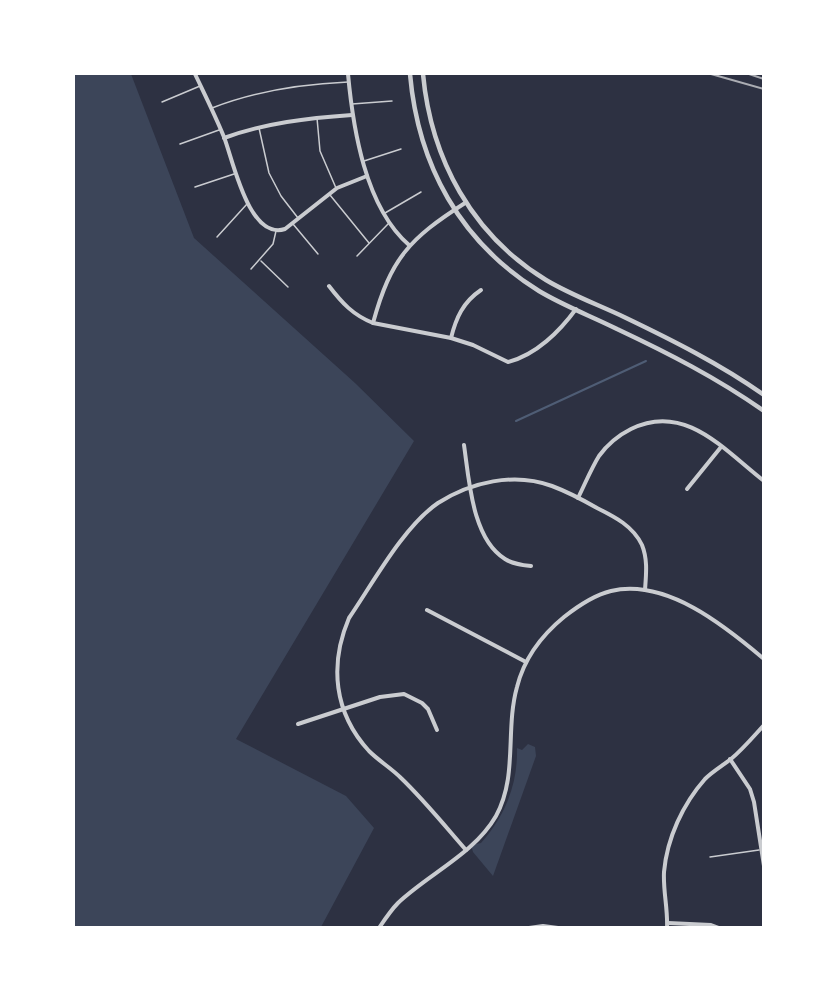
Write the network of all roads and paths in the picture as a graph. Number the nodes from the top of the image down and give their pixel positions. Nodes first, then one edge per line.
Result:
1 (195, 74) edge
2 (348, 74) edge
3 (410, 74) edge
4 (423, 74) edge
5 (348, 82) junction
6 (201, 86) junction
7 (392, 101) dead end
8 (162, 102) dead end
9 (351, 105) junction
10 (211, 108) junction
11 (352, 115) junction
12 (317, 117) junction
13 (259, 127) junction
14 (220, 129) junction
15 (224, 138) junction
16 (180, 144) dead end
17 (401, 149) dead end
18 (363, 162) junction
19 (236, 174) junction
20 (367, 176) junction
21 (195, 187) dead end
22 (337, 188) junction
23 (421, 192) dead end
24 (329, 195) junction
25 (465, 203) junction
26 (247, 204) junction
27 (454, 210) junction
28 (384, 213) junction
29 (298, 218) junction
30 (389, 222) junction
31 (292, 224) junction
32 (276, 231) junction
33 (217, 237) dead end
34 (369, 243) junction
35 (409, 245) junction
36 (318, 254) dead end
37 (357, 256) dead end
38 (260, 260) junction
39 (251, 269) dead end
40 (329, 286) dead end
41 (288, 287) dead end
42 (482, 290) dead end
43 (576, 309) junction
44 (373, 323) junction
45 (451, 338) junction
46 (764, 395) edge
47 (764, 411) edge
48 (464, 445) dead end
49 (721, 447) junction
50 (764, 481) edge
51 (470, 487) junction
52 (687, 489) dead end
53 (578, 498) junction
54 (531, 566) dead end
55 (645, 590) junction
56 (427, 610) dead end
57 (764, 659) edge
58 (526, 662) junction
59 (344, 709) junction
60 (298, 724) dead end
61 (764, 725) edge
62 (437, 730) dead end
63 (730, 759) junction
64 (466, 850) junction
65 (761, 850) junction
66 (710, 857) dead end
67 (764, 866) edge
68 (667, 926) edge
69 (378, 927) edge
70 (529, 927) edge
71 (558, 927) edge
72 (719, 927) edge

1 - 6 street
2 - 5 street
3 - 27 street
4 - 25 street
5 - 9 street
5 - 10 lane
6 - 8 lane
6 - 10 street
7 - 9 lane
9 - 11 street
10 - 14 street
11 - 12 street
11 - 18 street
12 - 13 street
12 - 22 lane
13 - 15 street
13 - 29 lane
14 - 15 street
14 - 16 lane
15 - 19 street
17 - 18 lane
18 - 20 street
19 - 21 lane
19 - 26 street
20 - 22 street
20 - 28 street
22 - 24 street
23 - 28 lane
24 - 29 street
24 - 34 lane
25 - 27 street
25 - 46 street
26 - 32 street
26 - 33 lane
27 - 35 street
27 - 43 street
28 - 30 street
29 - 31 street
30 - 34 lane
30 - 35 street
31 - 32 street
31 - 36 lane
32 - 38 lane
34 - 37 lane
35 - 44 street
38 - 39 lane
38 - 41 lane
40 - 44 street
42 - 45 street
43 - 45 street
43 - 47 street
44 - 45 street
48 - 51 street
49 - 50 street
49 - 52 street
49 - 53 street
51 - 53 street
51 - 54 street
51 - 59 street
53 - 55 street
55 - 57 street
55 - 58 street
56 - 58 street
58 - 64 street
59 - 60 street
59 - 62 street
59 - 64 street
61 - 63 street
63 - 65 street
63 - 68 street
64 - 69 street
65 - 66 lane
65 - 67 street
68 - 72 street
70 - 71 street

